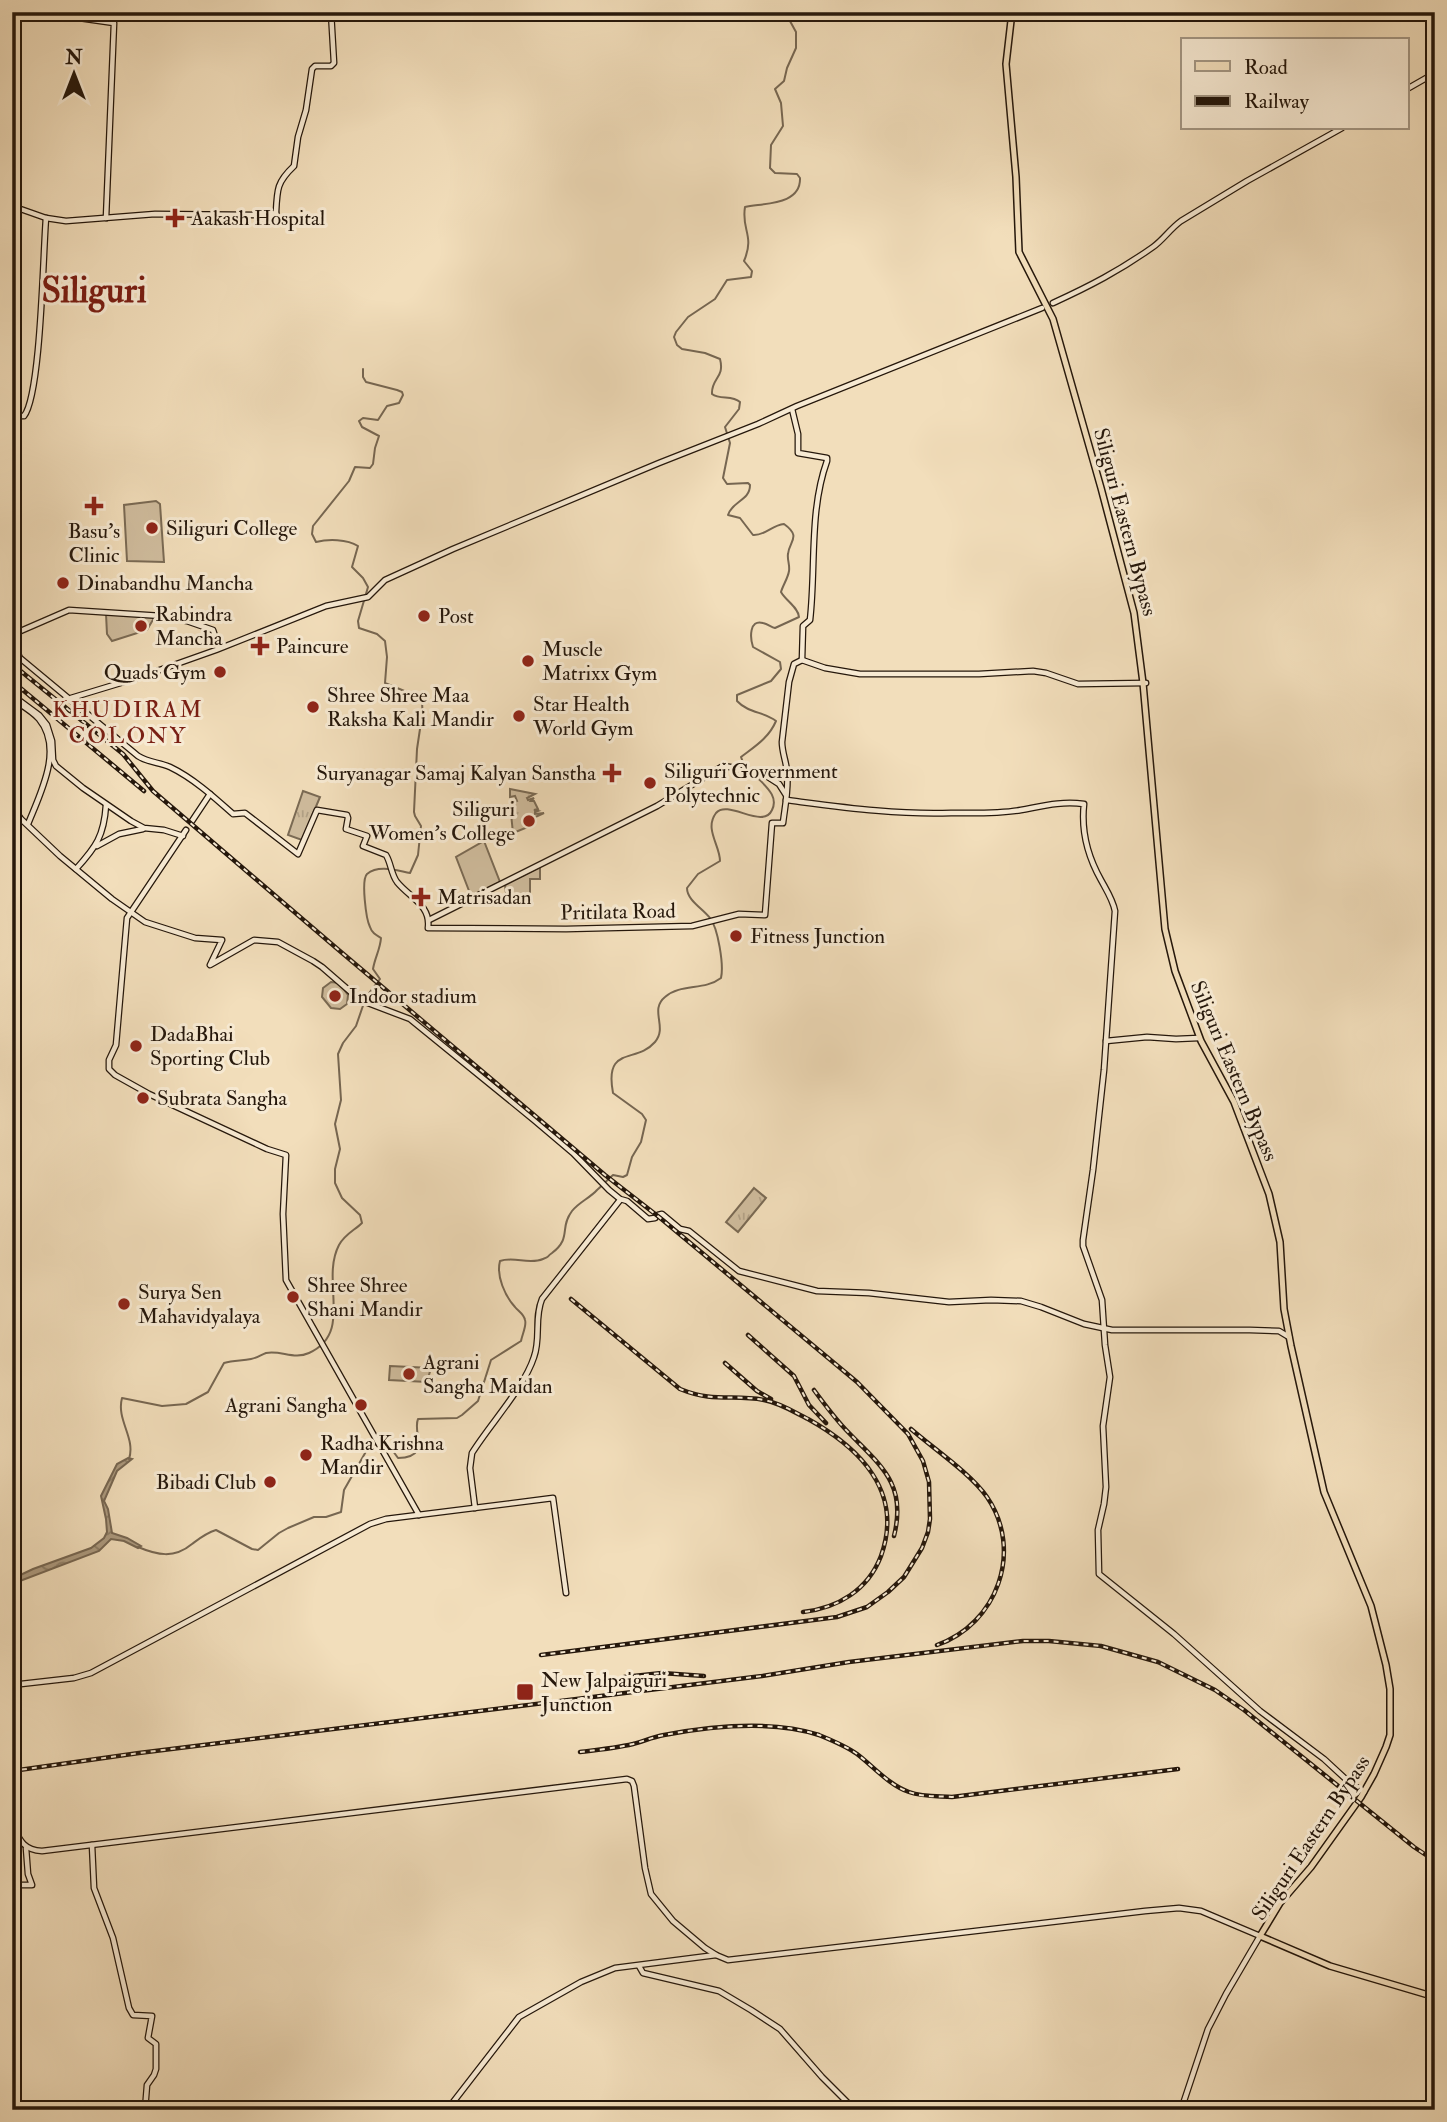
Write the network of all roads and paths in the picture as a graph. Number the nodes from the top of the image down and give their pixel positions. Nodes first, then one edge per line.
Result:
1 (37, 12) edge
2 (331, 12) edge
3 (1013, 12) edge
4 (1435, 73) edge
5 (1408, 88) edge
6 (1338, 130) edge
7 (12, 206) edge
8 (46, 218) junction
9 (106, 218) junction
10 (1049, 305) junction
11 (792, 409) junction
12 (12, 416) edge
13 (12, 626) edge
14 (16, 634) junction
15 (219, 647) junction
16 (802, 660) junction
17 (1144, 683) junction
18 (12, 697) edge
19 (70, 698) junction
20 (210, 794) junction
21 (787, 798) junction
22 (106, 804) junction
23 (12, 806) edge
24 (192, 821) dead end
25 (28, 824) junction
26 (144, 828) junction
27 (186, 830) dead end
28 (183, 836) junction
29 (96, 847) junction
30 (76, 869) junction
31 (130, 911) junction
32 (429, 920) junction
33 (1167, 929) junction
34 (1199, 1038) junction
35 (1106, 1041) junction
36 (620, 1200) dead end
37 (1286, 1321) junction
38 (1104, 1328) junction
39 (1275, 1331) junction
40 (1289, 1335) junction
41 (475, 1508) junction
42 (415, 1513) junction
43 (566, 1592) dead end
44 (12, 1685) edge
45 (1365, 1793) junction
46 (12, 1825) edge
47 (92, 1845) junction
48 (25, 1847) junction
49 (12, 1885) edge
50 (1261, 1937) junction
51 (716, 1955) junction
52 (639, 1966) junction
53 (1435, 1997) edge
54 (145, 2110) edge
55 (447, 2110) edge
56 (855, 2110) edge
57 (1181, 2110) edge

1 - 9 street
2 - 9 street
3 - 10 main road, Siliguri Eastern Bypass
4 - 5 street
6 - 10 street
7 - 8 street
8 - 9 street
8 - 12 street
10 - 11 street
10 - 17 main road, Siliguri Eastern Bypass
11 - 15 street
11 - 16 street
13 - 14 street
14 - 15 street
14 - 19 street
15 - 19 street
16 - 17 street
16 - 21 street
17 - 33 main road, Siliguri Eastern Bypass
18 - 22 street
18 - 25 street
19 - 20 street
20 - 24 street
20 - 32 street
21 - 32 street
21 - 32 street, Pritilata Road
21 - 35 street
22 - 26 street
22 - 29 street
23 - 25 street
25 - 30 street
26 - 28 street
26 - 29 street
27 - 28 street
28 - 31 street
29 - 30 street
30 - 31 street
31 - 38 street
31 - 42 street
33 - 34 main road, Siliguri Eastern Bypass
33 - 40 main road, Siliguri Eastern Bypass
34 - 35 street
34 - 37 main road, Siliguri Eastern Bypass
35 - 38 street
36 - 41 street
37 - 39 street
37 - 40 main road, Siliguri Eastern Bypass
38 - 39 street
38 - 45 street
39 - 40 street
40 - 45 main road, Siliguri Eastern Bypass
41 - 42 street
41 - 43 street
42 - 44 street
45 - 50 main road, Siliguri Eastern Bypass
46 - 48 street
47 - 48 street
47 - 51 street
47 - 54 street
48 - 49 street
50 - 51 street
50 - 53 main road, Siliguri Eastern Bypass
50 - 57 street
51 - 52 street
52 - 55 street
52 - 56 street

